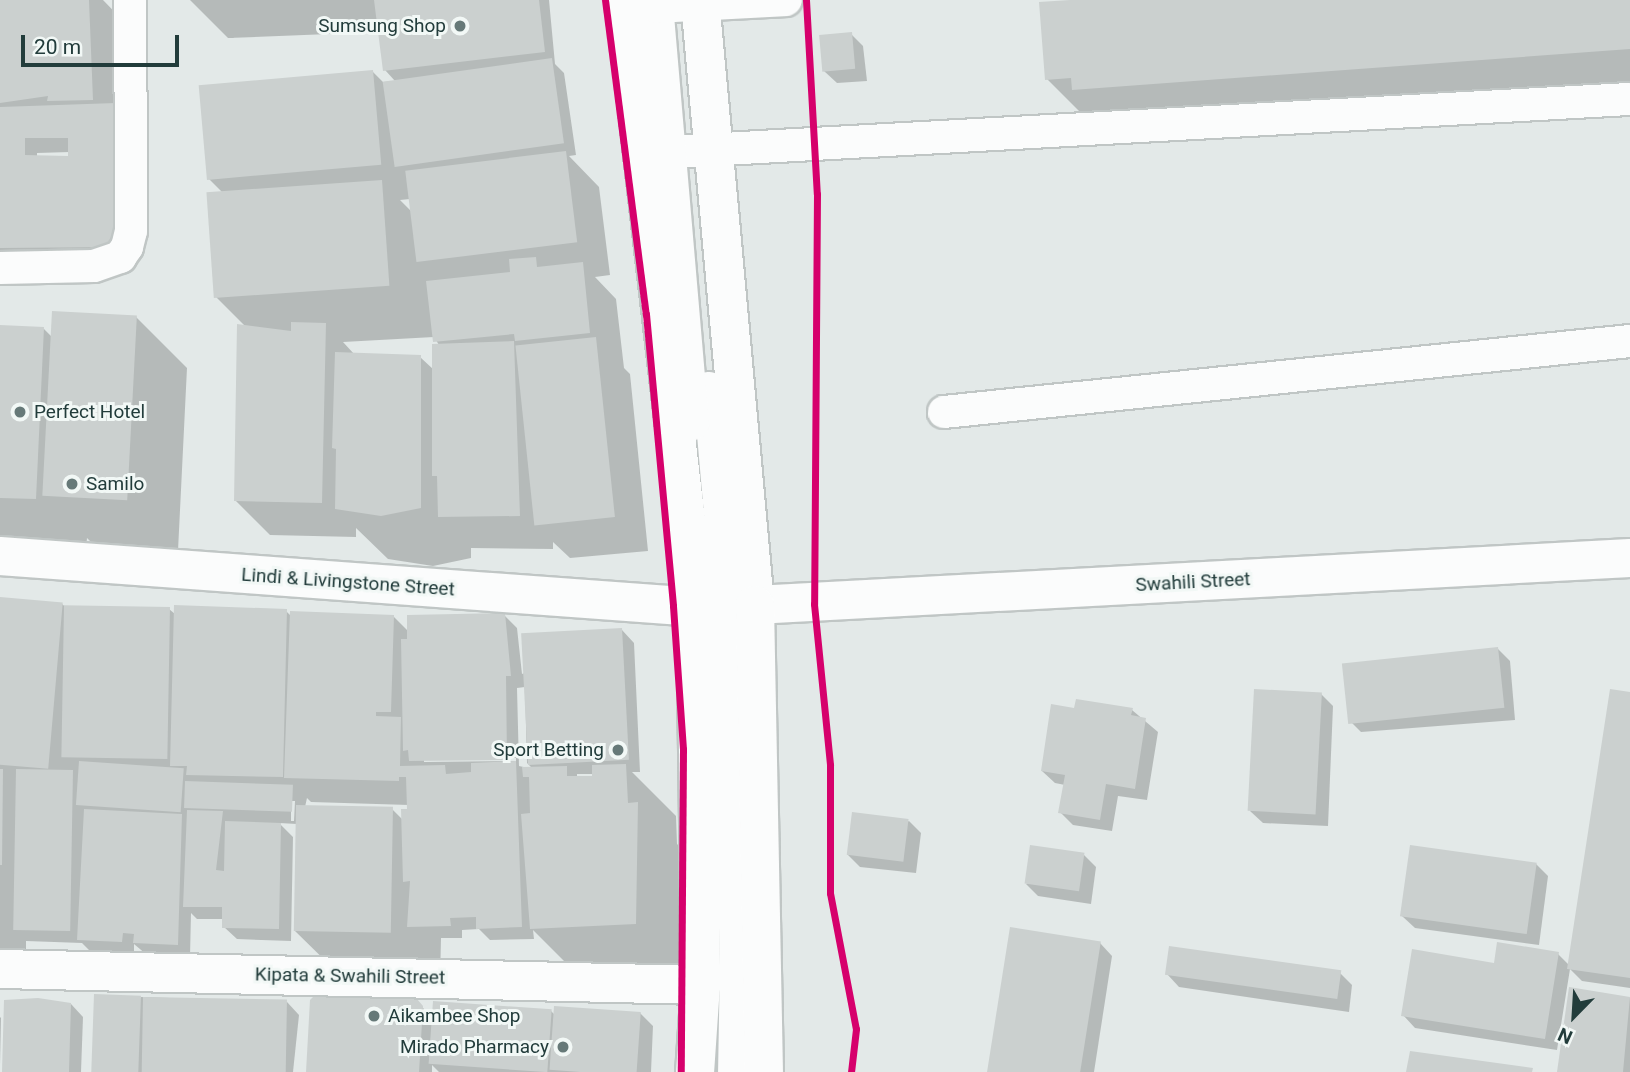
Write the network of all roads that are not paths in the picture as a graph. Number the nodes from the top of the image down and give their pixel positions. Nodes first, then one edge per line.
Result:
1 (130, 0) edge
2 (786, 0) edge
3 (671, 3) edge
4 (1630, 99) edge
5 (691, 150) junction
6 (0, 268) edge
7 (1630, 341) edge
8 (944, 412) dead end
9 (0, 556) edge
10 (1630, 558) edge
11 (755, 605) junction
12 (696, 607) junction
13 (0, 968) edge
14 (701, 985) junction
15 (695, 1072) edge
16 (713, 1072) edge
17 (734, 1072) edge
18 (764, 1072) edge

1 - 6 lane
2 - 3 lane
3 - 5 street
3 - 12 street
4 - 5 lane
5 - 11 street
5 - 16 lane
5 - 17 lane
7 - 8 lane
9 - 12 street, Lindi & Livingstone Street
10 - 11 street, Swahili Street
11 - 18 street
12 - 14 street
13 - 14 street, Kipata & Swahili Street
14 - 15 street

